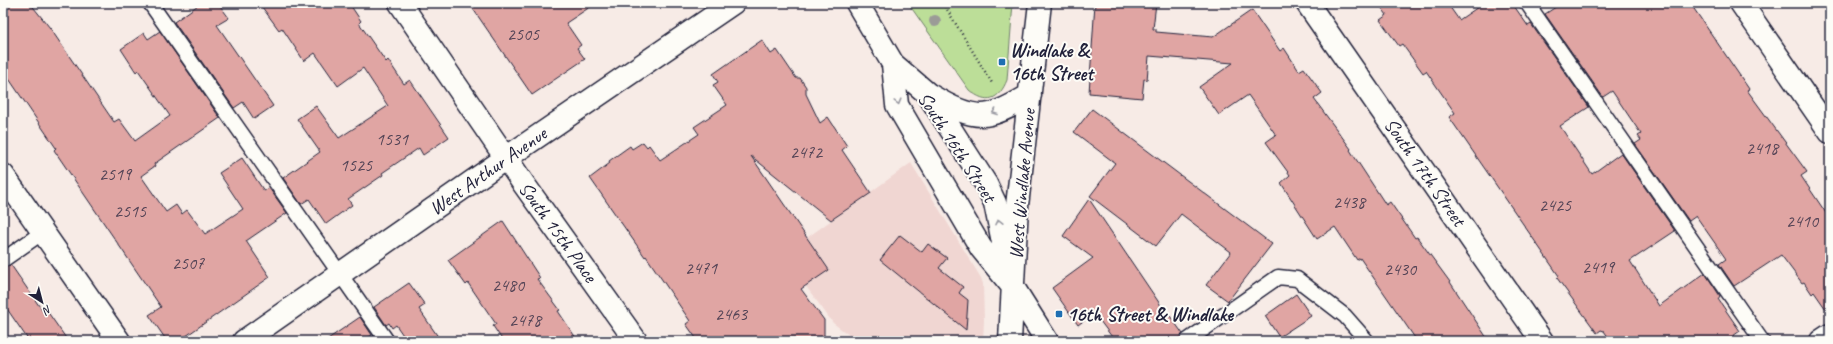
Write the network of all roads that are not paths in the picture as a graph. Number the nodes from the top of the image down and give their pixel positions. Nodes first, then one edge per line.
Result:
1 (150, 3) edge
2 (400, 3) edge
3 (734, 3) edge
4 (857, 3) edge
5 (1040, 3) edge
6 (1308, 3) edge
7 (1527, 3) edge
8 (1741, 3) edge
9 (893, 64) junction
10 (928, 94) junction
11 (1030, 95) junction
12 (1830, 132) edge
13 (506, 158) junction
14 (3, 174) edge
15 (43, 232) junction
16 (3, 260) edge
17 (340, 274) junction
18 (1013, 287) junction
19 (1830, 335) edge
20 (119, 341) edge
21 (244, 341) edge
22 (387, 341) edge
23 (636, 341) edge
24 (1010, 341) edge
25 (1047, 341) edge
26 (1187, 341) edge
27 (1366, 341) edge
28 (1542, 341) edge
29 (1762, 341) edge
30 (1821, 341) edge

1 - 17 lane
2 - 13 street, South 15th Place
3 - 13 street, West Arthur Avenue
4 - 9 street, South 16th Street
5 - 11 street, West Windlake Avenue
6 - 28 street, South 17th Street
7 - 29 lane
8 - 12 street
9 - 10 street, South 16th Street
9 -> 18 street, South 16th Street
11 -> 10 street
18 -> 10 street, South 16th Street
11 - 18 street, West Windlake Avenue
13 - 17 street, West Arthur Avenue
13 - 23 street, South 15th Place
14 - 15 street
15 - 16 lane
15 - 20 street
17 - 21 street, West Arthur Avenue
17 - 22 lane
18 - 24 street, West Windlake Avenue
18 - 25 street, South 16th Street
19 - 30 street
26 - 27 lane

